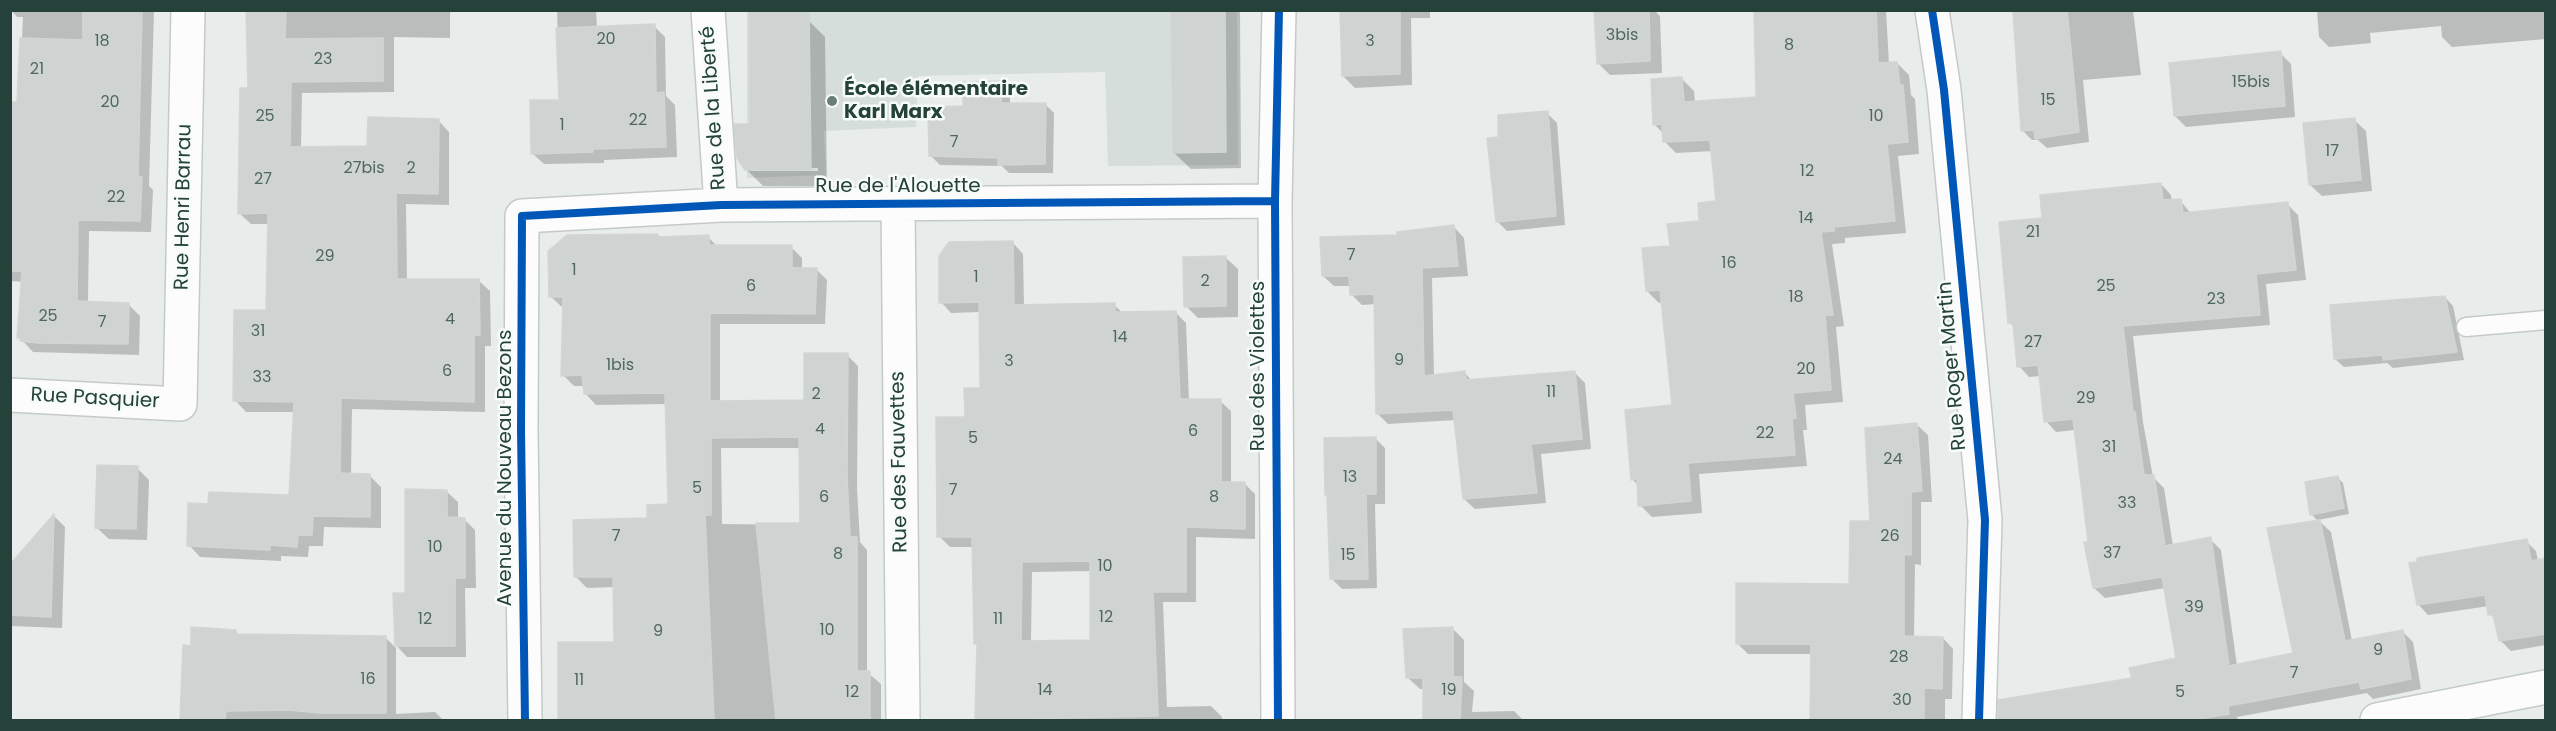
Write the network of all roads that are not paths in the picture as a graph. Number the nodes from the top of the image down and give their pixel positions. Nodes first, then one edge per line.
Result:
1 (188, 10) edge
2 (708, 10) edge
3 (1279, 10) edge
4 (1932, 10) edge
5 (1275, 201) junction
6 (898, 204) junction
7 (721, 205) junction
8 (522, 216) joint
9 (2546, 320) edge
10 (2466, 327) dead end
11 (10, 395) edge
12 (180, 404) joint
13 (2546, 687) edge
14 (525, 720) edge
15 (903, 720) edge
16 (1278, 720) edge
17 (1979, 720) edge
18 (2377, 720) edge

1 - 12 street, Rue Henri Barrau
2 - 7 street, Rue de la Liberté
3 - 5 street, Rue des Violettes
4 - 17 street, Rue Roger Martin
5 - 6 street, Rue de l'Alouette
5 - 16 street, Rue des Violettes
6 - 7 street, Rue de l'Alouette
6 - 15 street, Rue des Fauvettes
7 - 8 street, Rue de l'Alouette
8 - 14 street, Avenue du Nouveau Bezons
9 - 10 lane
11 - 12 street, Rue Pasquier
13 - 18 street

